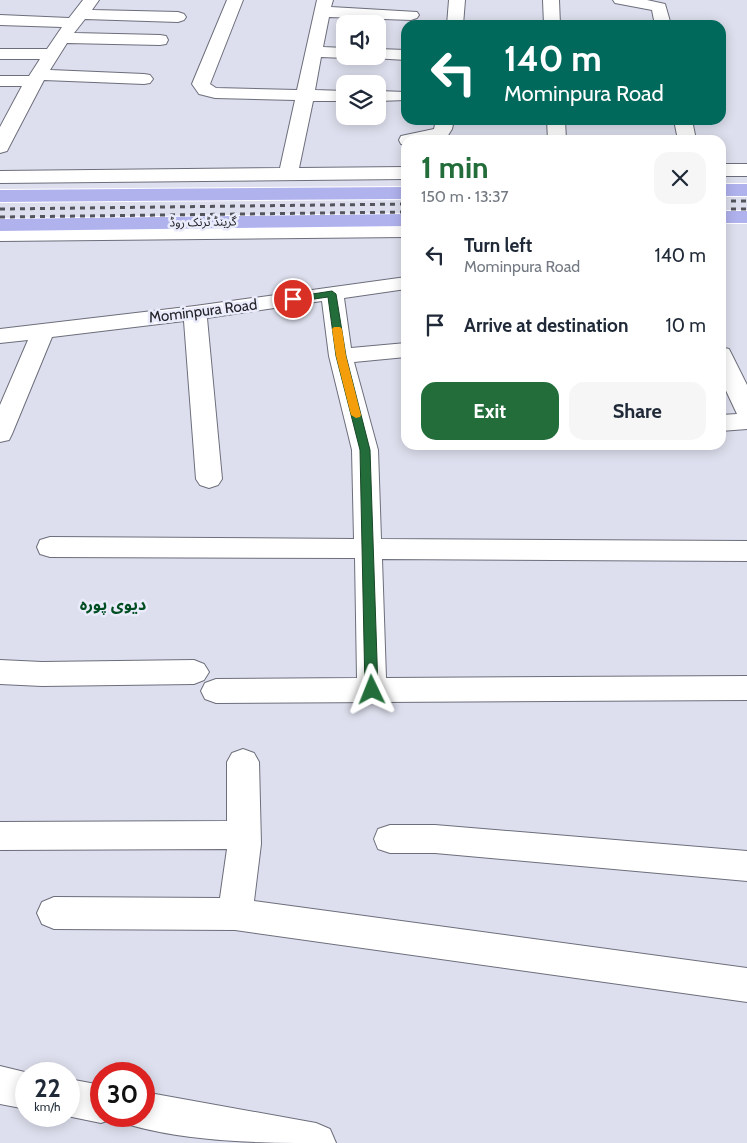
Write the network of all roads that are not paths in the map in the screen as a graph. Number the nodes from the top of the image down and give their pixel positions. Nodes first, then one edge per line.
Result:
1 (91, 0) edge
2 (235, 0) edge
3 (457, 0) edge
4 (551, 0) edge
5 (621, 0) edge
6 (324, 6) edge
7 (411, 15) dead end
8 (178, 16) dead end
9 (77, 18) junction
10 (0, 20) edge
11 (455, 20) edge
12 (552, 20) edge
13 (662, 20) edge
14 (62, 38) junction
15 (160, 40) dead end
16 (314, 52) junction
17 (336, 53) edge
18 (0, 54) edge
19 (52, 54) junction
20 (386, 54) edge
21 (401, 55) edge
22 (37, 78) junction
23 (144, 79) dead end
24 (0, 81) edge
25 (305, 95) junction
26 (336, 96) edge
27 (386, 96) edge
28 (401, 96) edge
29 (7, 115) edge
30 (444, 125) edge
31 (431, 135) edge
32 (401, 146) edge
33 (0, 147) edge
34 (726, 170) edge
35 (747, 170) edge
36 (288, 174) junction
37 (401, 174) edge
38 (0, 177) edge
39 (726, 190) edge
40 (747, 190) edge
41 (401, 193) edge
42 (0, 196) edge
43 (726, 217) edge
44 (747, 217) edge
45 (401, 220) edge
46 (0, 224) edge
47 (401, 231) edge
48 (0, 235) edge
49 (401, 284) edge
50 (332, 294) junction
51 (195, 313) junction
52 (42, 331) junction
53 (0, 336) edge
54 (401, 350) edge
55 (341, 356) junction
56 (726, 365) edge
57 (747, 411) edge
58 (747, 421) edge
59 (726, 423) edge
60 (0, 434) edge
61 (209, 479) dead end
62 (50, 547) dead end
63 (368, 549) junction
64 (747, 551) edge
65 (0, 672) edge
66 (747, 688) edge
67 (372, 690) junction
68 (243, 762) dead end
69 (244, 835) junction
70 (0, 836) edge
71 (390, 839) dead end
72 (747, 866) edge
73 (54, 913) dead end
74 (235, 914) junction
75 (747, 984) edge
76 (0, 1085) edge
77 (15, 1088) edge
78 (155, 1113) edge
79 (316, 1143) edge

1 - 9 street
2 - 25 street
3 - 11 street
4 - 12 street
5 - 13 street
6 - 7 street
6 - 16 street
8 - 9 street
9 - 10 street
9 - 14 street
14 - 15 street
14 - 19 street
16 - 17 street
16 - 25 street
18 - 19 street
19 - 22 street
20 - 21 street
22 - 23 street
22 - 24 street
22 - 29 street
25 - 26 street
25 - 36 street
27 - 28 street
29 - 33 street
30 - 31 street
32 - 37 street
34 - 35 street
36 - 37 street
36 - 38 street
39 - 40 main road
41 - 42 main road, گرینڈ ٹرنک روڈ
43 - 44 main road
45 - 46 main road, گرینڈ ٹرنک روڈ
47 - 48 street
49 - 50 street, Mominpura Road
50 - 51 street, Mominpura Road
50 - 55 street
51 - 52 street, Mominpura Road
51 - 61 street
52 - 53 street, Mominpura Road
52 - 60 street
54 - 55 street
55 - 63 street
56 - 57 street
58 - 59 street
62 - 63 street
63 - 64 street
63 - 67 street
65 - 67 street
66 - 67 street
68 - 69 street
69 - 70 street
69 - 74 street
71 - 72 street
73 - 74 street
74 - 75 street
76 - 77 street
78 - 79 street

